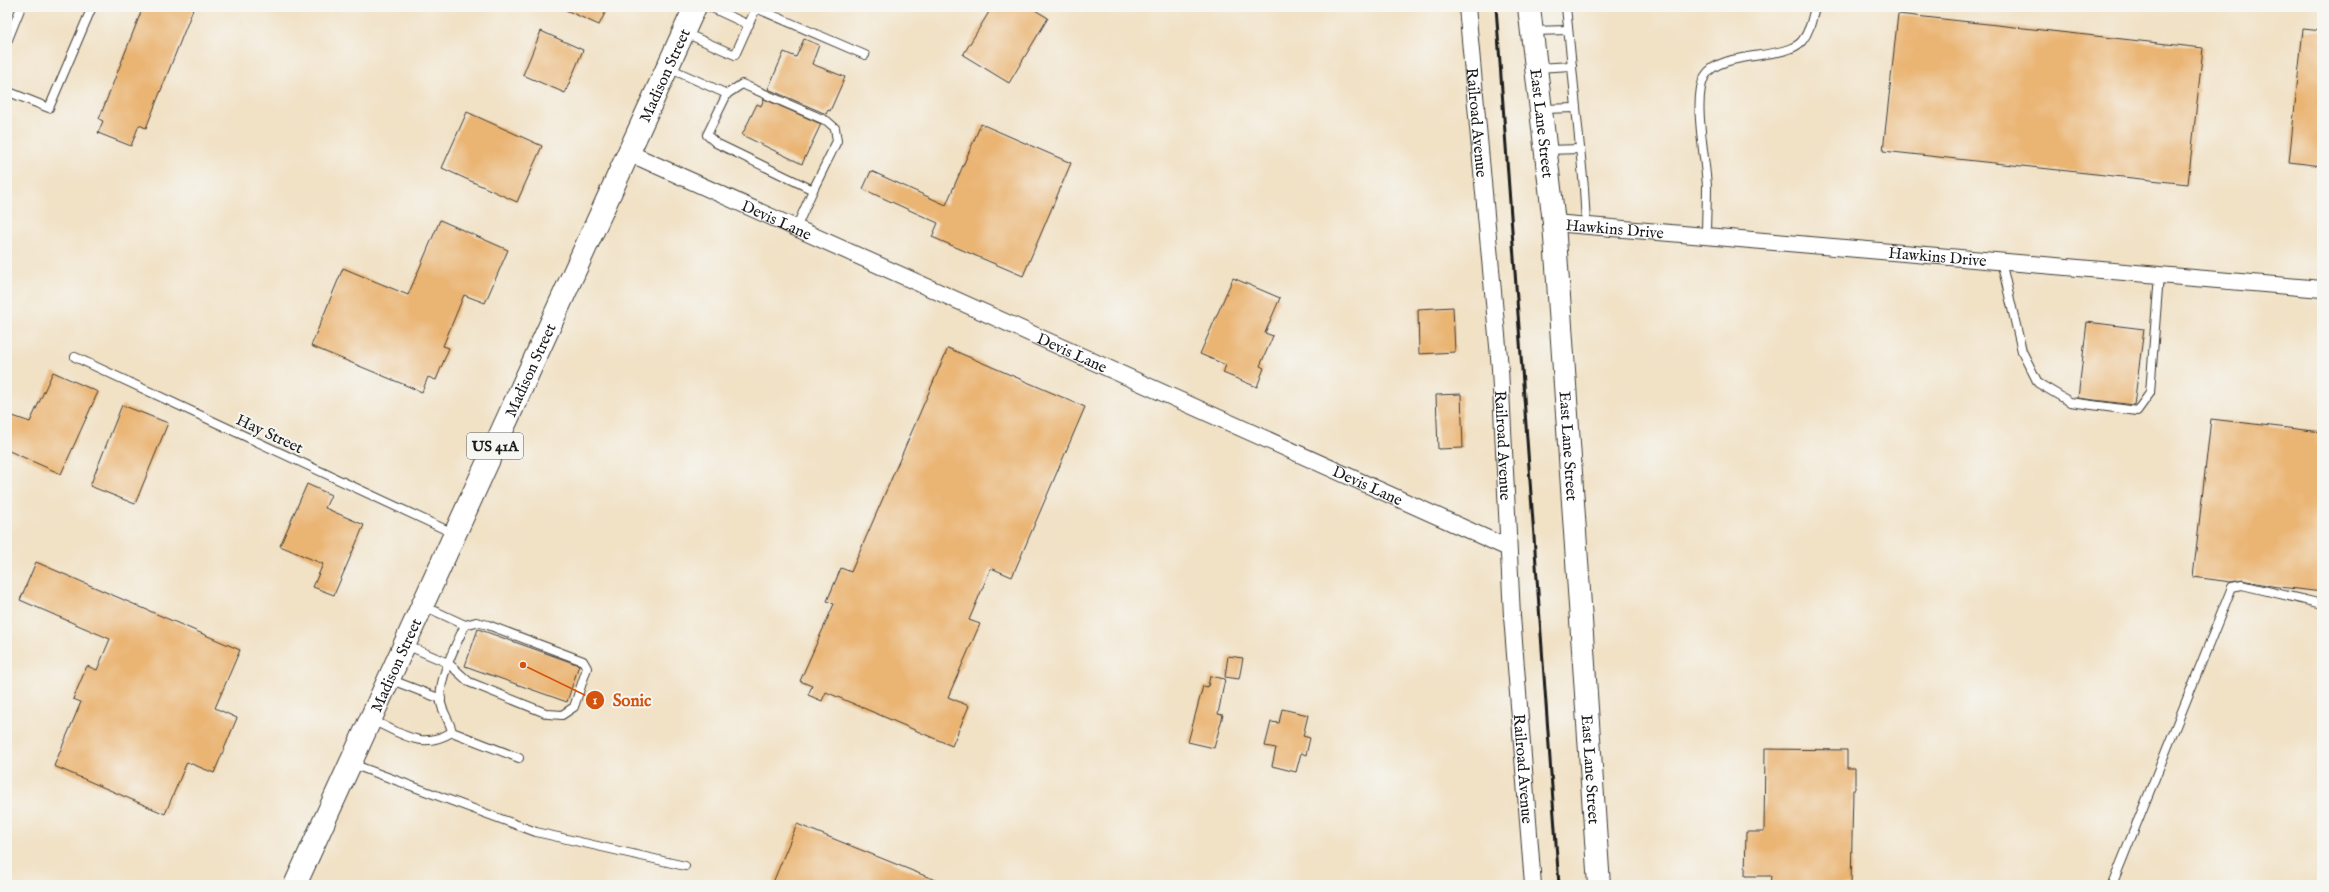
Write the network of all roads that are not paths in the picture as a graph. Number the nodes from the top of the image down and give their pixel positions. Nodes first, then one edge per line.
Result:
1 (21, 7) edge
2 (92, 7) edge
3 (695, 7) edge
4 (710, 7) edge
5 (1467, 7) edge
6 (1529, 7) edge
7 (1566, 7) edge
8 (1815, 7) edge
9 (748, 25) junction
10 (1568, 30) junction
11 (1532, 31) junction
12 (684, 32) junction
13 (7, 42) edge
14 (865, 55) dead end
15 (1572, 66) junction
16 (668, 67) junction
17 (1536, 68) junction
18 (7, 88) edge
19 (727, 94) junction
20 (1541, 108) junction
21 (1576, 108) junction
22 (1580, 149) junction
23 (1546, 150) junction
24 (629, 154) junction
25 (814, 190) junction
26 (1554, 223) junction
27 (1586, 225) junction
28 (796, 228) junction
29 (1706, 236) junction
30 (2001, 261) junction
31 (2159, 275) junction
32 (2322, 289) edge
33 (75, 357) dead end
34 (454, 534) junction
35 (1507, 538) junction
36 (422, 604) junction
37 (2322, 604) edge
38 (465, 625) junction
39 (404, 643) junction
40 (448, 663) junction
41 (388, 679) junction
42 (441, 699) junction
43 (371, 719) junction
44 (452, 732) junction
45 (519, 758) dead end
46 (352, 764) junction
47 (685, 866) dead end
48 (295, 885) edge
49 (1533, 885) edge
50 (1600, 885) edge
51 (2112, 885) edge

1 - 13 lane
2 - 18 lane
3 - 12 main road, Madison Street / US 41A
4 - 9 lane
5 - 35 street, Railroad Avenue
6 - 11 main road, East Lane Street
7 - 10 lane
8 - 29 lane
9 - 12 lane
9 - 14 lane
10 - 11 lane
10 - 15 lane
11 - 17 main road, East Lane Street
12 - 16 main road, Madison Street / US 41A
15 - 17 lane
15 - 21 lane
16 - 19 lane
16 - 24 main road, Madison Street / US 41A
17 - 20 main road, East Lane Street
19 - 25 lane
19 - 25 lane
20 - 21 lane
20 - 23 main road, East Lane Street
21 - 22 lane
22 - 23 lane
22 - 27 lane
23 - 26 main road, East Lane Street
24 - 28 street, Devis Lane
24 - 34 main road, Madison Street / US 41A
25 - 28 lane
26 - 27 street, Hawkins Drive
26 - 50 main road, East Lane Street
27 - 29 street, Hawkins Drive
28 - 35 street, Devis Lane
29 - 30 street, Hawkins Drive
30 - 31 street, Hawkins Drive
30 - 31 lane
31 - 32 street, Hawkins Drive
33 - 34 lane, Hay Street
34 - 36 main road, Madison Street / US 41A
35 - 49 street, Railroad Avenue
36 - 38 lane
36 - 39 main road, Madison Street / US 41A
37 - 51 lane
38 - 40 lane
38 - 40 lane
39 - 40 lane
39 - 41 main road, Madison Street / US 41A
40 - 42 lane
41 - 42 lane
41 - 43 main road, Madison Street / US 41A
42 - 44 lane
43 - 44 lane
43 - 46 main road, Madison Street / US 41A
44 - 45 lane
46 - 47 lane
46 - 48 main road, Madison Street / US 41A

